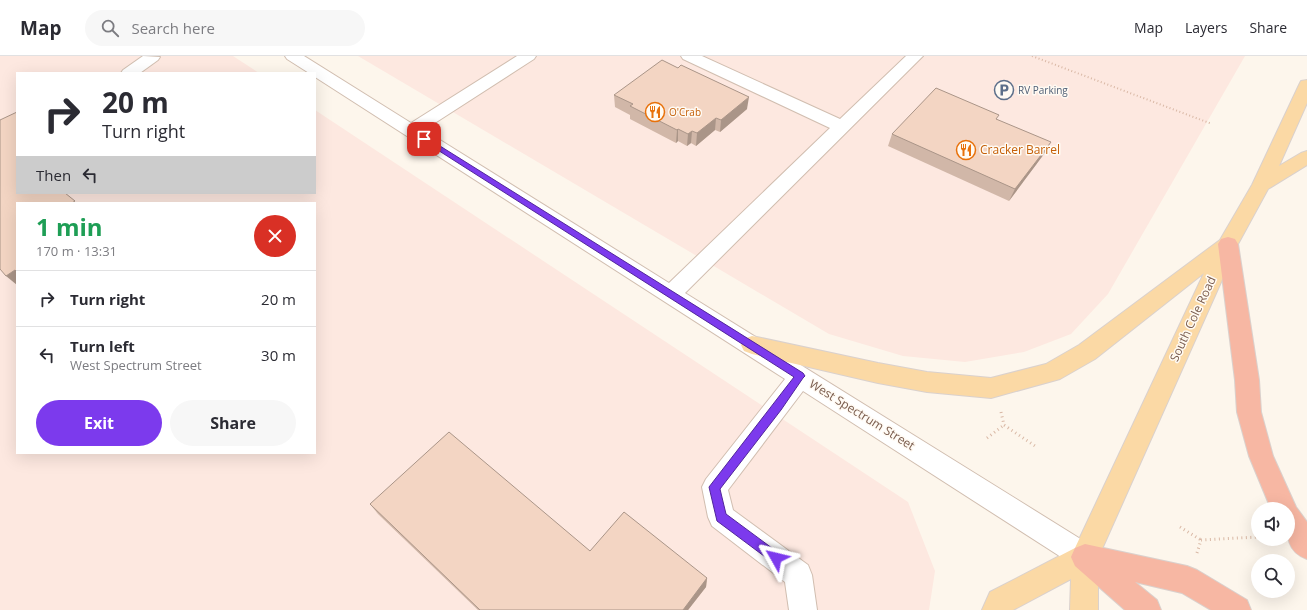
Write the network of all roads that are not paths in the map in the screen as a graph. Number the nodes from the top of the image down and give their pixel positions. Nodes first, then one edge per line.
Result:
1 (293, 56) edge
2 (528, 56) edge
3 (689, 56) edge
4 (914, 56) edge
5 (152, 57) dead end
6 (130, 72) edge
7 (1307, 85) edge
8 (842, 127) junction
9 (412, 130) junction
10 (1307, 157) edge
11 (1261, 185) junction
12 (1228, 244) junction
13 (671, 294) junction
14 (752, 345) junction
15 (800, 376) junction
16 (1281, 502) edge
17 (1295, 527) edge
18 (1307, 546) edge
19 (1085, 557) junction
20 (803, 610) edge
21 (996, 610) edge
22 (1084, 610) edge
23 (1147, 610) edge
24 (1237, 610) edge

1 - 9 street, West Spectrum Street
2 - 9 street
3 - 8 street
4 - 8 street
5 - 6 street
7 - 11 main road, South Cole Road
8 - 13 street
9 - 13 street, West Spectrum Street
10 - 11 main road
11 - 12 main road, South Cole Road
12 - 14 main road
12 - 16 highway
12 - 19 main road, South Cole Road
13 - 14 street, West Spectrum Street
14 - 15 street, West Spectrum Street
15 - 19 street, West Spectrum Street
15 - 20 street
17 - 18 highway
19 - 21 main road
19 - 22 main road, South Cole Road
19 - 23 highway
19 - 24 highway

